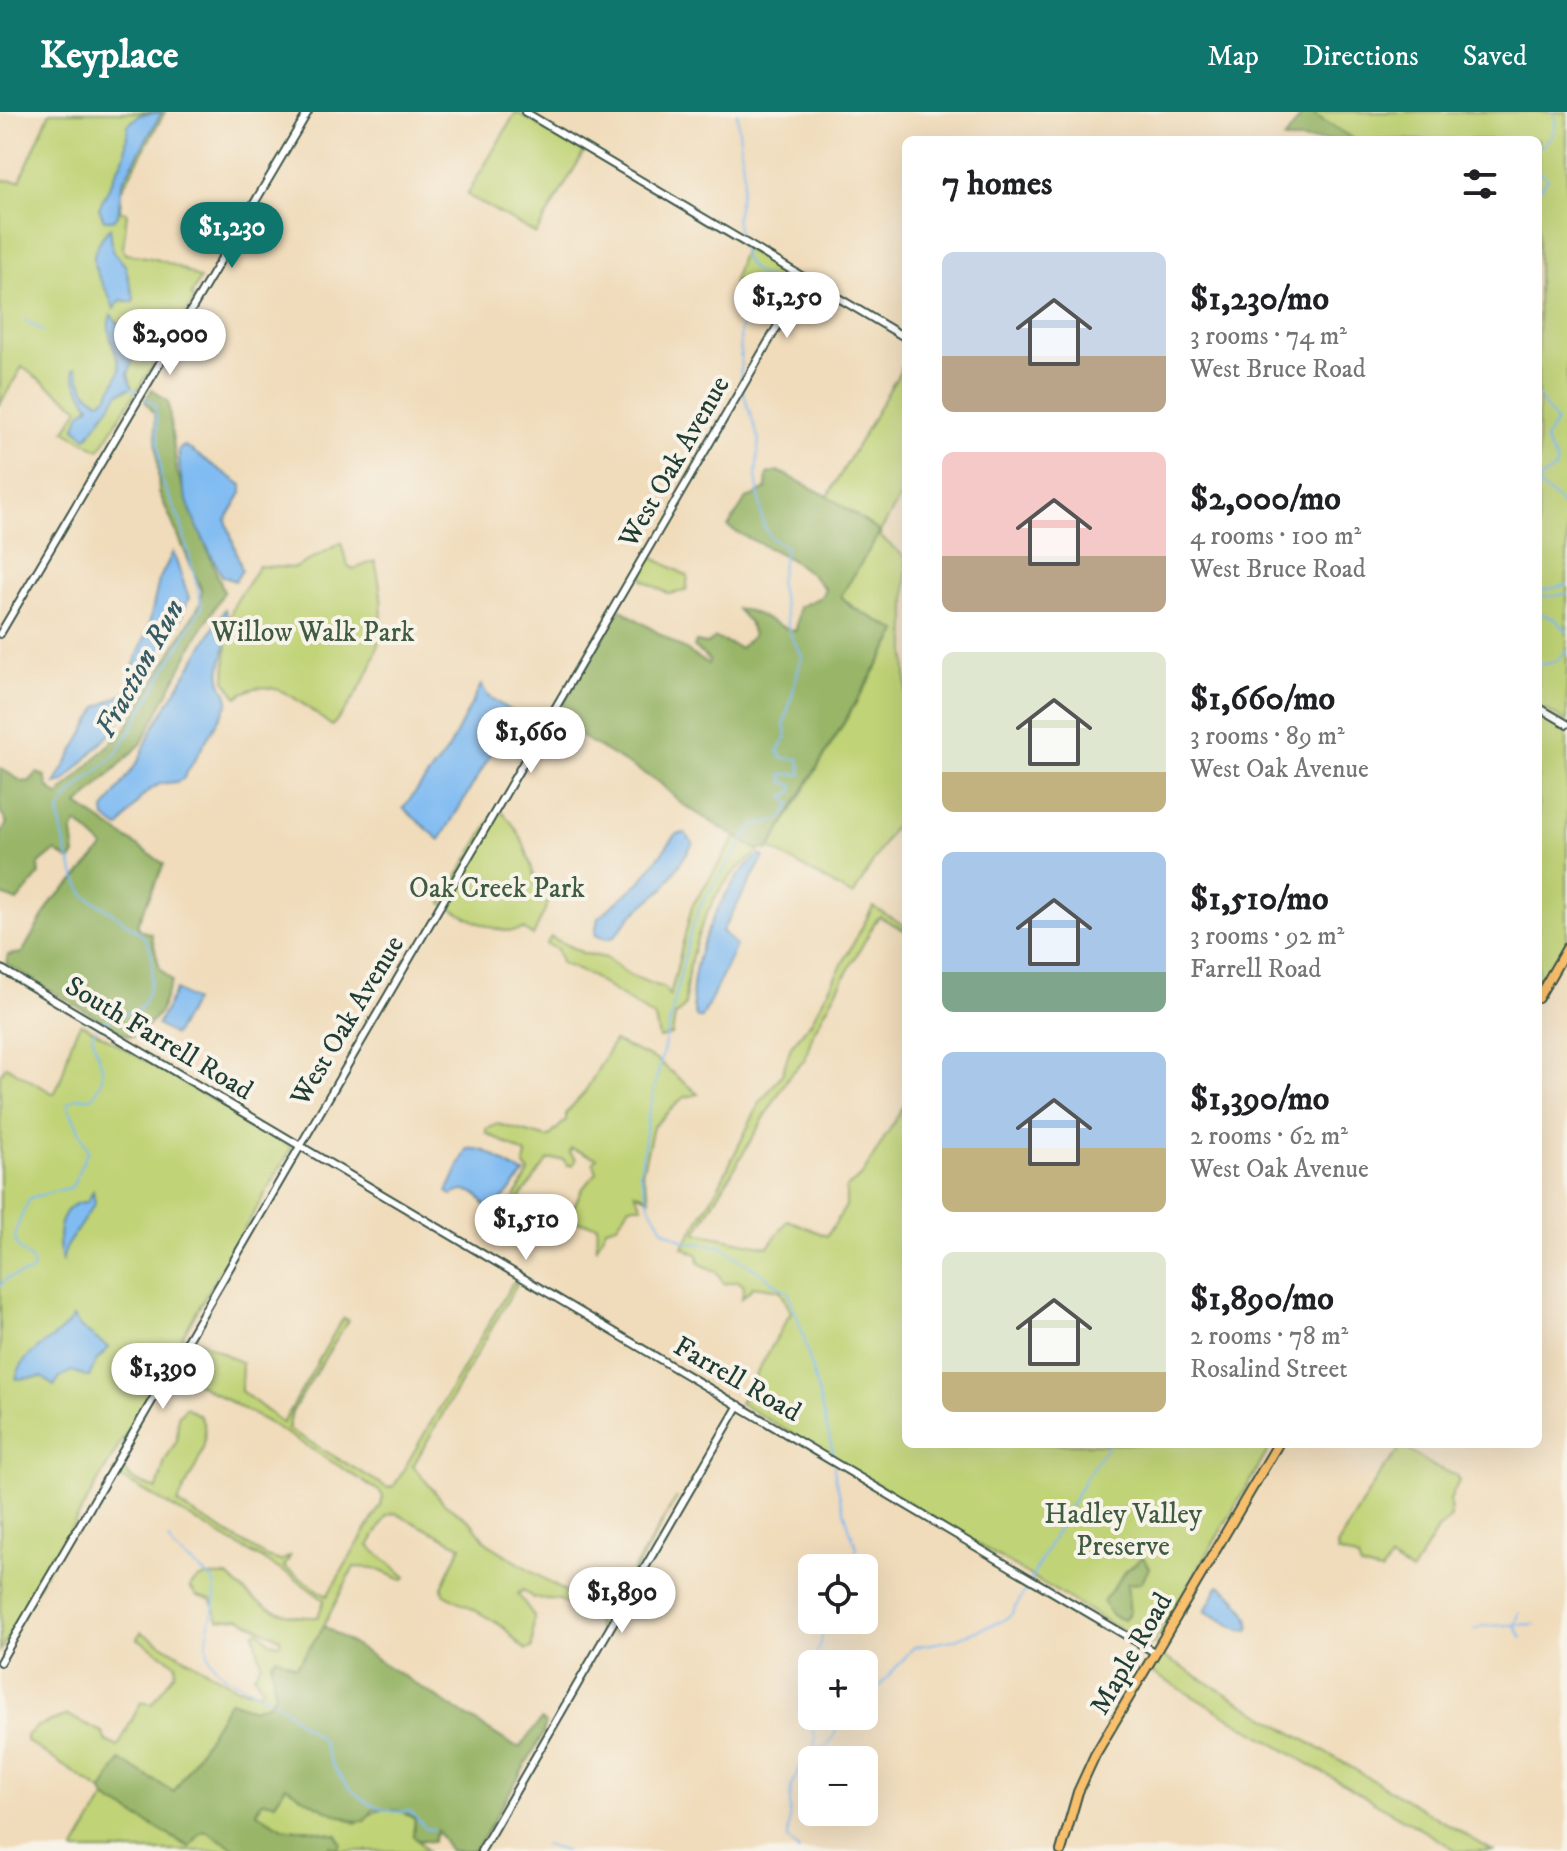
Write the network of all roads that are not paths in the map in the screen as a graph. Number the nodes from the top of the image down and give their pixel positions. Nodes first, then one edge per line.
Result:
1 (308, 112) edge
2 (525, 112) edge
3 (805, 279) junction
4 (902, 336) edge
5 (0, 634) edge
6 (1542, 709) edge
7 (1567, 724) edge
8 (1567, 948) edge
9 (0, 968) edge
10 (1542, 991) edge
11 (298, 1145) junction
12 (739, 1405) junction
13 (1276, 1448) edge
14 (1154, 1652) junction
15 (0, 1662) edge
16 (481, 1851) edge
17 (1061, 1851) edge

1 - 5 street
2 - 3 street
3 - 4 street
3 - 11 street, West Oak Avenue
6 - 7 street
8 - 10 main road
9 - 11 street, South Farrell Road
11 - 12 street, Farrell Road
11 - 15 street, West Oak Avenue
12 - 14 street, Farrell Road
12 - 16 street
13 - 14 main road, Maple Road
14 - 17 main road, Maple Road

